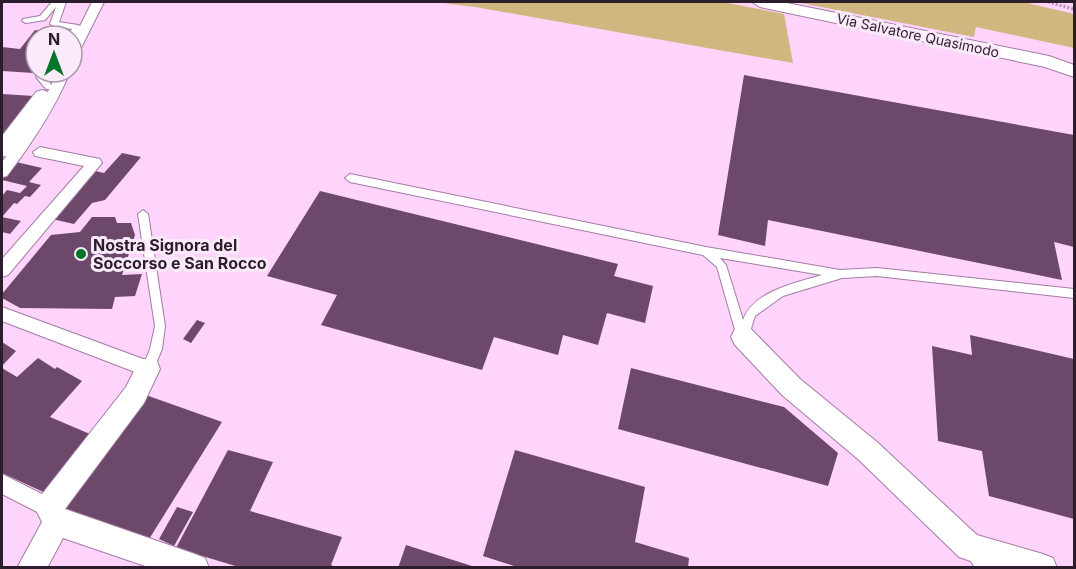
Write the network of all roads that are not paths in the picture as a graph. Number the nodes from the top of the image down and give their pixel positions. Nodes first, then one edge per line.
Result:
1 (62, 2) edge
2 (98, 2) edge
3 (760, 2) edge
4 (26, 21) dead end
5 (54, 24) edge
6 (84, 30) edge
7 (1074, 70) edge
8 (43, 84) edge
9 (59, 84) edge
10 (2, 150) edge
11 (40, 152) dead end
12 (2, 171) edge
13 (350, 178) dead end
14 (143, 214) dead end
15 (706, 251) junction
16 (2, 270) edge
17 (842, 274) junction
18 (1074, 294) edge
19 (2, 314) edge
20 (743, 338) junction
21 (148, 369) junction
22 (2, 484) edge
23 (53, 515) junction
24 (976, 557) edge
25 (30, 567) edge
26 (195, 567) edge
27 (1043, 567) edge

1 - 4 lane
1 - 5 lane
2 - 6 street
3 - 7 street, Via Salvatore Quasimodo
8 - 10 street
9 - 12 street
11 - 16 street
13 - 15 lane
14 - 21 lane
15 - 17 lane
15 - 20 lane
17 - 18 lane
17 - 20 lane
19 - 21 street
20 - 24 street
21 - 23 street
22 - 23 street
23 - 25 street
23 - 26 street
24 - 27 street

